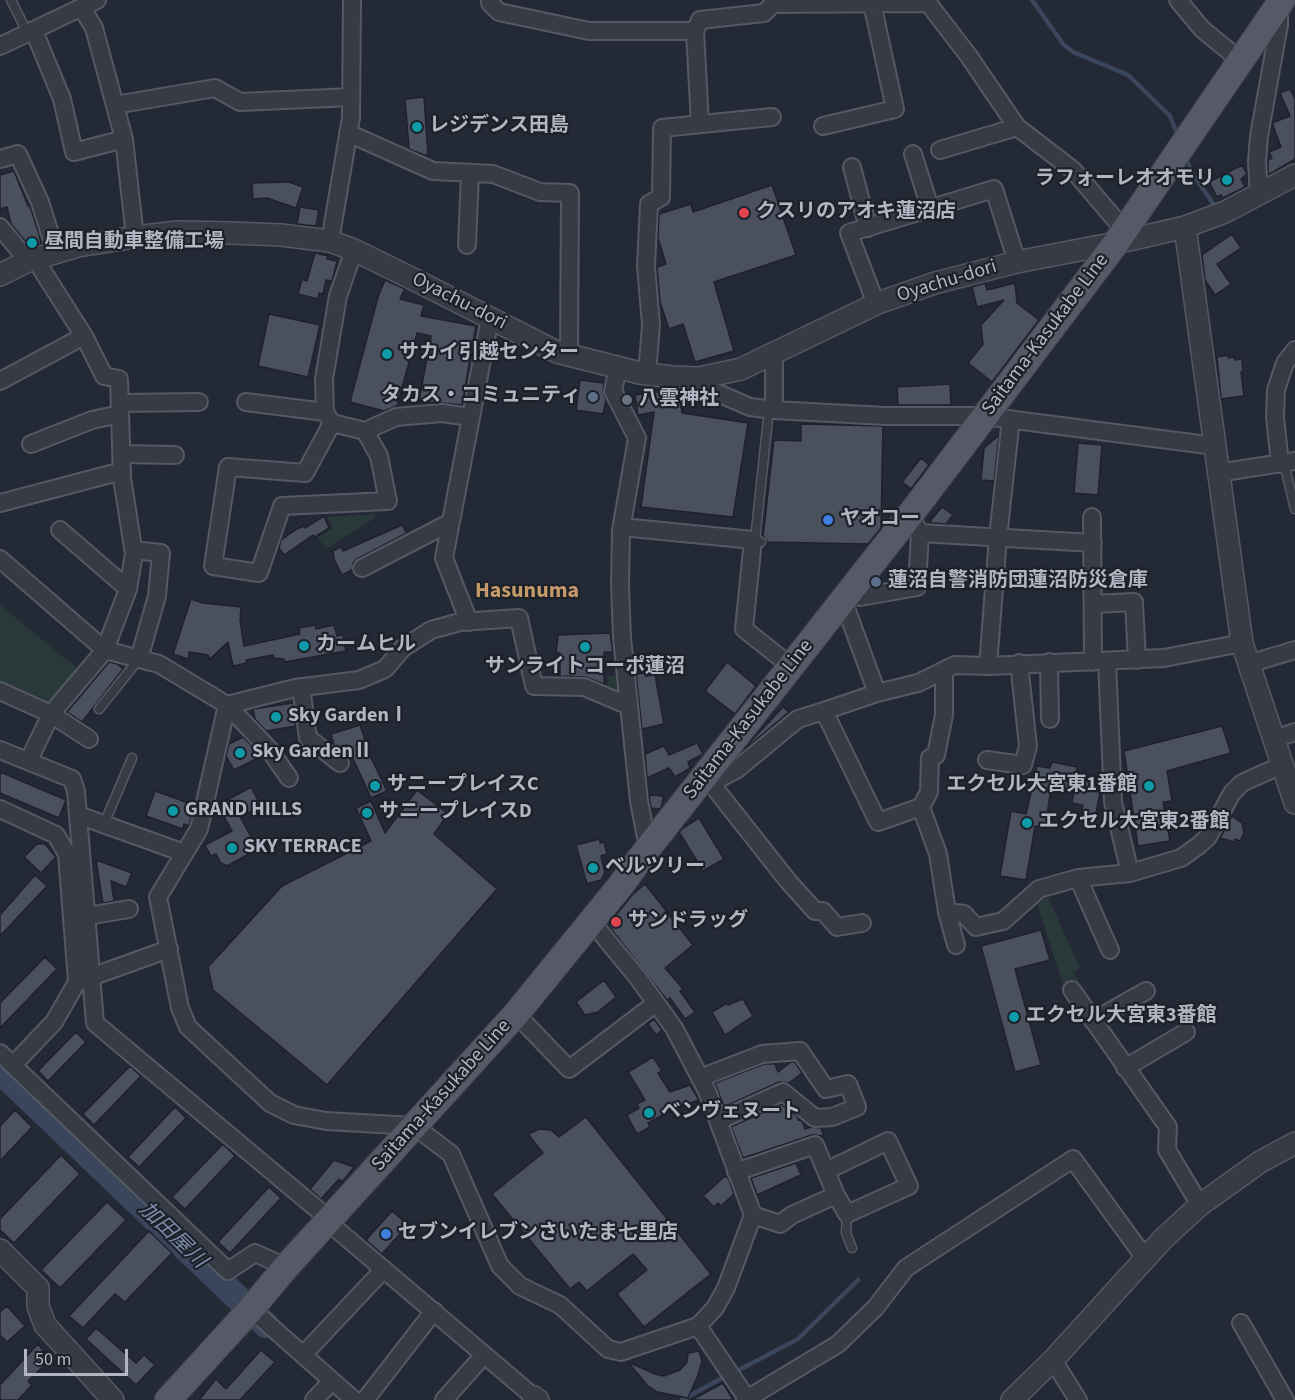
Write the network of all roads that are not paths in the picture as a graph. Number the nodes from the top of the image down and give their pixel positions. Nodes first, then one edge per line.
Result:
1 (11, 0) edge
2 (97, 0) edge
3 (352, 0) edge
4 (490, 0) edge
5 (1178, 0) edge
6 (773, 2) edge
7 (1280, 2) edge
8 (872, 3) junction
9 (79, 4) edge
10 (34, 31) junction
11 (695, 31) junction
12 (0, 46) edge
13 (1241, 61) junction
14 (351, 97) junction
15 (115, 105) junction
16 (772, 117) dead end
17 (700, 124) junction
18 (823, 126) dead end
19 (1017, 127) junction
20 (348, 133) junction
21 (124, 139) junction
22 (940, 150) dead end
23 (913, 154) dead end
24 (0, 159) edge
25 (852, 167) dead end
26 (470, 174) junction
27 (1295, 175) edge
28 (1259, 195) junction
29 (930, 208) junction
30 (0, 227) edge
31 (1185, 227) junction
32 (868, 228) junction
33 (135, 237) junction
34 (1121, 237) junction
35 (330, 241) junction
36 (467, 245) dead end
37 (354, 250) junction
38 (56, 253) junction
39 (32, 260) junction
40 (1017, 262) junction
41 (0, 275) edge
42 (876, 304) junction
43 (490, 318) junction
44 (84, 336) junction
45 (1295, 350) edge
46 (774, 353) junction
47 (569, 355) junction
48 (618, 368) junction
49 (647, 374) junction
50 (699, 378) junction
51 (0, 381) edge
52 (199, 402) dead end
53 (246, 402) dead end
54 (120, 409) junction
55 (772, 410) junction
56 (984, 416) junction
57 (328, 417) junction
58 (470, 417) junction
59 (1011, 419) junction
60 (365, 431) junction
61 (31, 444) dead end
62 (1215, 446) junction
63 (121, 454) junction
64 (175, 455) dead end
65 (1286, 463) edge
66 (122, 471) junction
67 (1218, 473) junction
68 (0, 503) edge
69 (1295, 509) edge
70 (1092, 517) dead end
71 (451, 522) junction
72 (915, 524) junction
73 (622, 527) junction
74 (60, 530) dead end
75 (998, 537) junction
76 (761, 542) dead end
77 (1093, 543) junction
78 (133, 550) junction
79 (0, 559) edge
80 (362, 568) dead end
81 (128, 589) junction
82 (847, 596) junction
83 (1093, 604) junction
84 (469, 622) junction
85 (1242, 644) junction
86 (105, 650) junction
87 (1295, 650) edge
88 (139, 659) junction
89 (1137, 660) junction
90 (1048, 662) junction
91 (1100, 662) junction
92 (1019, 663) junction
93 (1248, 664) junction
94 (988, 666) junction
95 (792, 667) junction
96 (944, 670) junction
97 (301, 687) junction
98 (0, 691) edge
99 (877, 693) junction
100 (227, 705) junction
101 (629, 706) junction
102 (99, 709) dead end
103 (824, 711) junction
104 (51, 714) junction
105 (1050, 719) dead end
106 (1295, 732) edge
107 (89, 739) dead end
108 (1273, 739) junction
109 (0, 750) edge
110 (132, 758) dead end
111 (29, 760) junction
112 (987, 760) dead end
113 (340, 764) dead end
114 (1282, 765) junction
115 (289, 778) dead end
116 (709, 779) junction
117 (1295, 803) edge
118 (921, 807) junction
119 (0, 809) edge
120 (78, 815) junction
121 (104, 824) junction
122 (648, 848) junction
123 (184, 853) junction
124 (1130, 873) junction
125 (1078, 878) junction
126 (129, 909) dead end
127 (947, 912) junction
128 (87, 916) junction
129 (591, 921) junction
130 (862, 923) dead end
131 (956, 945) dead end
132 (169, 949) junction
133 (1110, 950) dead end
134 (84, 980) junction
135 (1072, 990) dead end
136 (1146, 991) dead end
137 (656, 1003) junction
138 (516, 1014) junction
139 (1093, 1021) junction
140 (1186, 1032) dead end
141 (0, 1053) edge
142 (13, 1065) junction
143 (1125, 1068) junction
144 (700, 1078) junction
145 (718, 1121) junction
146 (414, 1126) junction
147 (1295, 1143) edge
148 (826, 1171) junction
149 (736, 1172) junction
150 (836, 1195) junction
151 (1200, 1205) junction
152 (847, 1214) junction
153 (753, 1215) junction
154 (328, 1222) junction
155 (852, 1248) dead end
156 (0, 1250) edge
157 (1145, 1258) junction
158 (286, 1267) junction
159 (384, 1269) junction
160 (250, 1309) junction
161 (434, 1311) junction
162 (1241, 1323) dead end
163 (698, 1326) junction
164 (303, 1355) junction
165 (484, 1355) junction
166 (1053, 1360) junction
167 (323, 1390) edge
168 (1295, 1398) edge
169 (534, 1399) edge
170 (113, 1400) edge
171 (168, 1400) edge
172 (354, 1400) edge
173 (364, 1400) edge
174 (444, 1400) edge
175 (747, 1400) edge
176 (1012, 1400) edge
177 (1078, 1400) edge
178 (1287, 1400) edge

1 - 10 lane
2 - 9 street
3 - 14 street
4 - 11 street
5 - 13 street
6 - 8 street
6 - 11 street
7 - 13 main road, Saitama-Kasukabe Line
7 - 28 street
8 - 18 street
8 - 19 street
9 - 10 street
9 - 15 street
10 - 12 street
10 - 21 street
11 - 17 street
13 - 34 main road, Saitama-Kasukabe Line
14 - 15 street
14 - 20 street
15 - 21 street
16 - 17 street
17 - 49 street
19 - 22 street
19 - 34 street
20 - 26 street
20 - 35 street
21 - 33 street
23 - 29 street
24 - 38 street
25 - 32 street
26 - 36 street
26 - 47 street
27 - 28 street, Oyachu-dori
28 - 31 street, Oyachu-dori
29 - 32 street
29 - 40 street
30 - 39 street
31 - 34 street, Oyachu-dori
31 - 62 street
32 - 42 street
33 - 35 street, Oyachu-dori
33 - 38 street, Oyachu-dori
34 - 40 street, Oyachu-dori
34 - 56 main road, Saitama-Kasukabe Line
35 - 37 street, Oyachu-dori
37 - 43 street, Oyachu-dori
37 - 57 street
38 - 39 street, Oyachu-dori
39 - 41 street, Oyachu-dori
39 - 44 street
40 - 42 street, Oyachu-dori
42 - 46 street, Oyachu-dori
43 - 47 street, Oyachu-dori
43 - 58 street
44 - 51 street
44 - 54 street
45 - 65 street
46 - 50 street, Oyachu-dori
46 - 55 street
47 - 48 street, Oyachu-dori
48 - 49 street, Oyachu-dori
48 - 73 street
49 - 50 street, Oyachu-dori
50 - 55 street
52 - 54 street
53 - 57 street
54 - 61 street
54 - 63 street
55 - 56 street
55 - 76 lane
56 - 59 street
56 - 72 main road, Saitama-Kasukabe Line
57 - 60 street
57 - 60 street
58 - 60 street
58 - 71 street
59 - 62 street
59 - 75 street
62 - 67 street
63 - 64 street
63 - 66 street
65 - 67 street
65 - 69 lane
66 - 68 street
66 - 78 street
67 - 85 street
70 - 77 street
71 - 80 street
71 - 84 street
72 - 75 street
72 - 82 main road, Saitama-Kasukabe Line
72 - 82 street
73 - 95 street
73 - 101 street
74 - 81 street
75 - 77 street
75 - 94 street
77 - 83 street
78 - 81 street
78 - 88 street
79 - 86 street
81 - 86 street
82 - 95 main road, Saitama-Kasukabe Line
82 - 99 street
83 - 89 street
83 - 91 street
84 - 97 street
84 - 101 street
85 - 89 street
85 - 93 street
86 - 88 street
86 - 104 street
87 - 93 street
88 - 100 street
88 - 102 lane
89 - 91 street
90 - 91 street
90 - 92 street
90 - 105 street
91 - 124 street
92 - 94 street
92 - 112 street
93 - 108 street
94 - 96 street
95 - 116 main road, Saitama-Kasukabe Line
96 - 99 street
96 - 118 street
97 - 100 street
97 - 113 street
98 - 104 street
99 - 103 street
100 - 115 street
100 - 123 street
101 - 122 street
103 - 116 street
103 - 118 street
104 - 107 street
104 - 111 street
106 - 108 street
108 - 114 street
109 - 111 street
110 - 121 lane
111 - 120 street
114 - 117 street
114 - 124 street
116 - 122 main road, Saitama-Kasukabe Line
116 - 130 street
118 - 127 street
119 - 134 street
120 - 121 street
120 - 128 street
121 - 123 street
122 - 129 main road, Saitama-Kasukabe Line
123 - 132 street
124 - 125 street
125 - 127 street
125 - 133 street
126 - 128 street
127 - 131 street
128 - 134 street
129 - 137 street
129 - 138 main road, Saitama-Kasukabe Line
132 - 134 street
132 - 146 street
134 - 142 street
134 - 154 street
135 - 139 street
136 - 139 street
137 - 138 street
137 - 144 street
138 - 146 main road, Saitama-Kasukabe Line
139 - 143 street
140 - 143 street
141 - 142 street
142 - 158 street
143 - 151 street
144 - 145 street
144 - 145 street
145 - 149 street
146 - 154 main road, Saitama-Kasukabe Line
146 - 163 street
147 - 151 street
148 - 149 street
148 - 150 street
148 - 152 street
149 - 153 street
150 - 152 street
150 - 153 street
151 - 157 street
152 - 155 lane
153 - 163 street
154 - 158 main road, Saitama-Kasukabe Line
154 - 159 street
156 - 170 street
157 - 166 street
157 - 175 street
158 - 160 main road, Saitama-Kasukabe Line
159 - 161 street
159 - 164 street
160 - 164 street
160 - 171 main road, Saitama-Kasukabe Line
161 - 165 street
161 - 173 street
162 - 178 street
163 - 175 street
164 - 167 street
165 - 169 street
165 - 174 street
166 - 176 street
166 - 177 street
167 - 172 street
168 - 178 street

